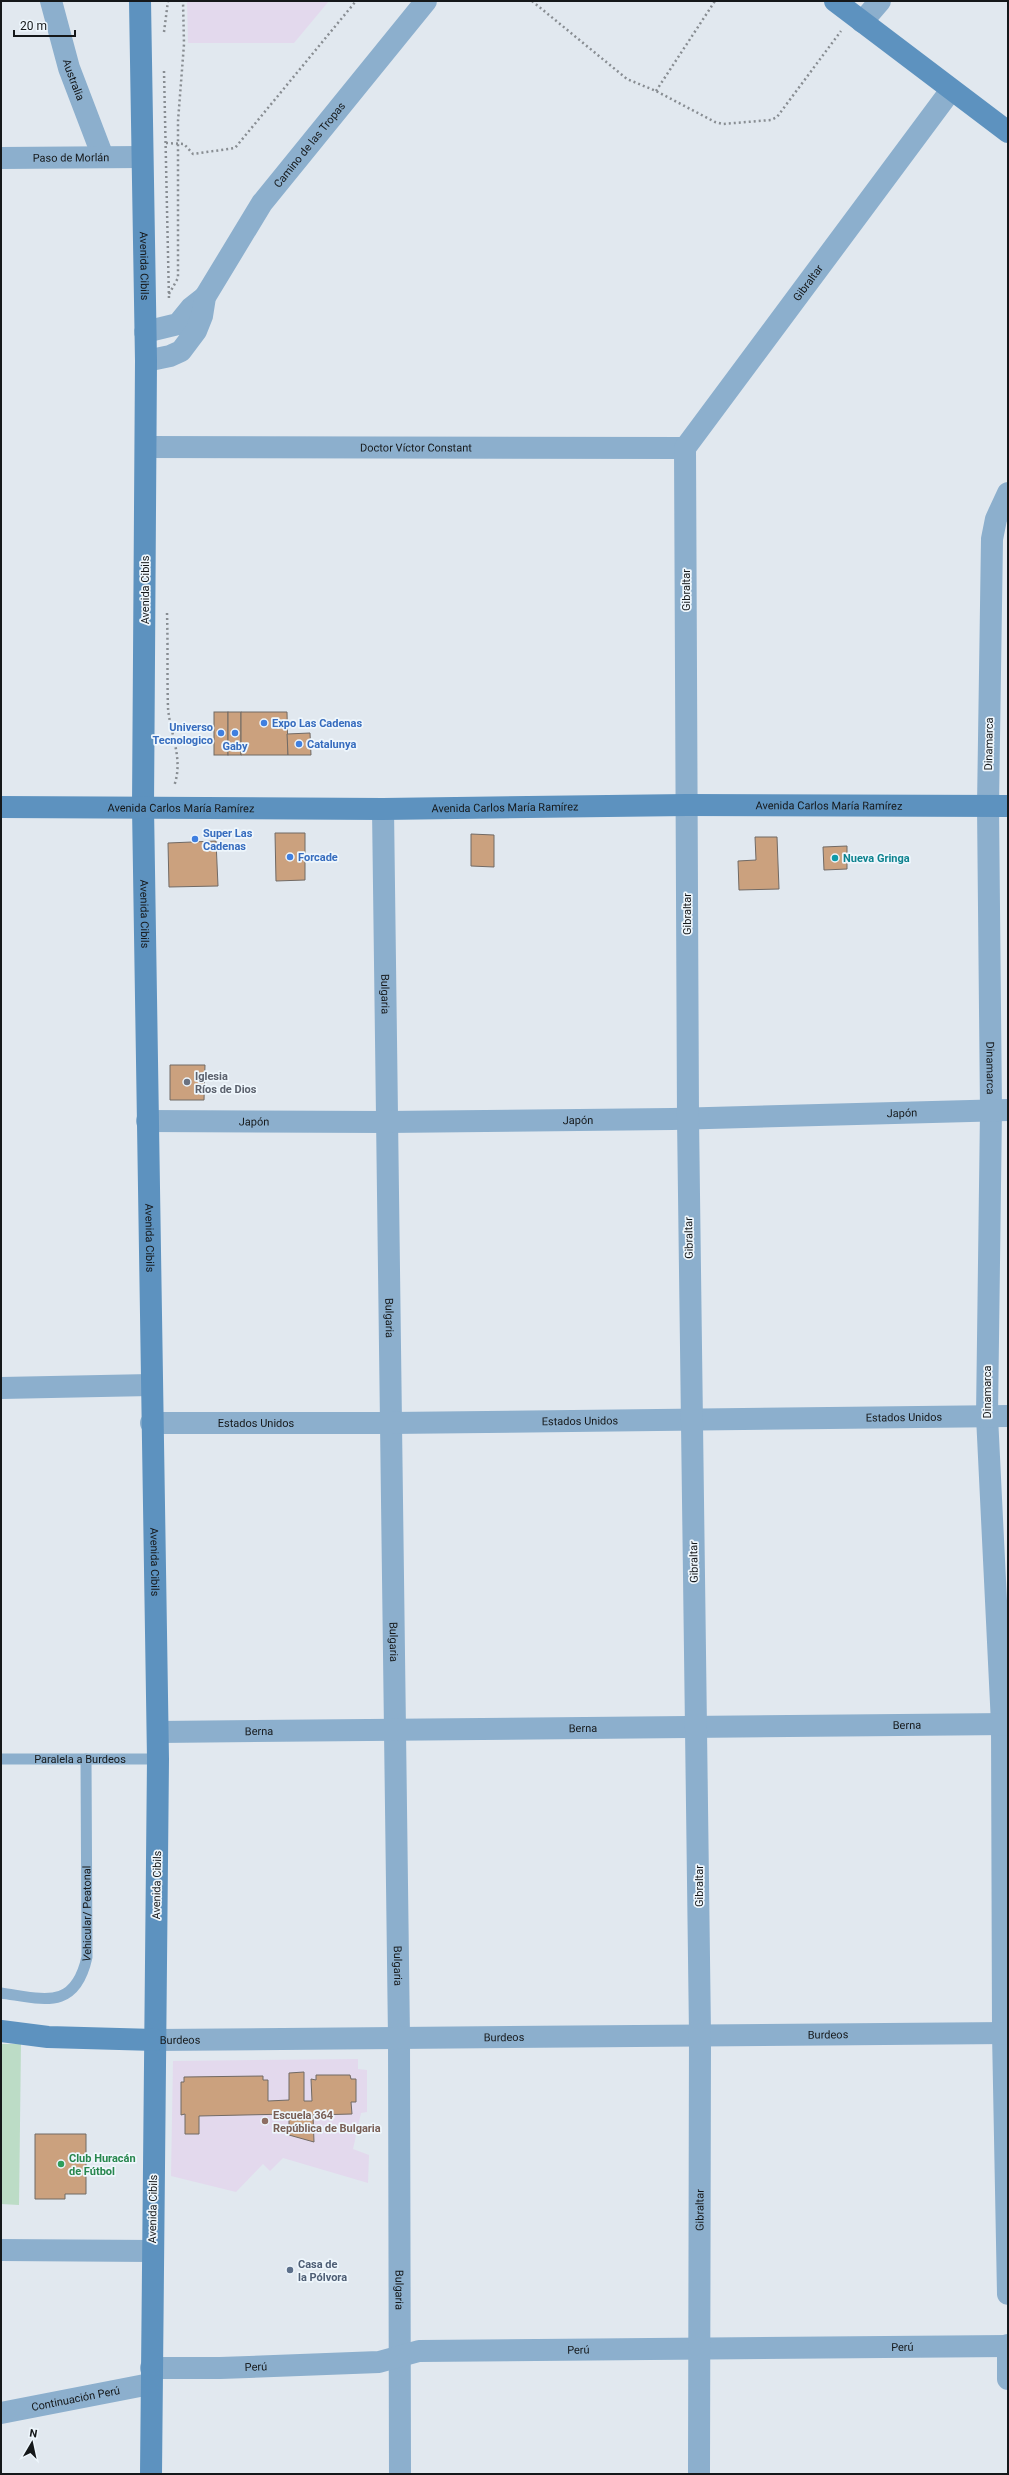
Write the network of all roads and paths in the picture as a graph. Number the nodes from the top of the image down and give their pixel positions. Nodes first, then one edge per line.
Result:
1 (51, 1) edge
2 (140, 1) edge
3 (183, 1) edge
4 (356, 1) edge
5 (426, 1) edge
6 (532, 1) edge
7 (715, 1) edge
8 (835, 1) edge
9 (880, 1) edge
10 (858, 18) junction
11 (951, 90) junction
12 (656, 91) junction
13 (1008, 132) edge
14 (178, 144) junction
15 (141, 150) junction
16 (103, 157) junction
17 (1, 158) edge
18 (169, 294) dead end
19 (205, 297) junction
20 (145, 332) junction
21 (146, 361) junction
22 (146, 447) junction
23 (685, 448) junction
24 (1008, 493) edge
25 (687, 805) junction
26 (998, 806) edge
27 (1, 807) edge
28 (143, 808) junction
29 (383, 809) junction
30 (999, 1110) edge
31 (688, 1118) junction
32 (147, 1121) junction
33 (386, 1122) junction
34 (151, 1385) junction
35 (1, 1388) edge
36 (997, 1416) edge
37 (691, 1418) junction
38 (151, 1423) junction
39 (391, 1423) junction
40 (1005, 1724) edge
41 (698, 1726) junction
42 (396, 1730) junction
43 (158, 1732) junction
44 (1, 1759) edge
45 (86, 1759) junction
46 (158, 1759) junction
47 (1, 1993) edge
48 (1, 2031) edge
49 (1006, 2033) edge
50 (700, 2034) junction
51 (399, 2038) junction
52 (155, 2040) junction
53 (1, 2250) edge
54 (152, 2251) junction
55 (1008, 2294) edge
56 (1008, 2346) edge
57 (698, 2348) junction
58 (400, 2356) junction
59 (151, 2376) junction
60 (1008, 2379) edge
61 (1, 2413) edge
62 (151, 2474) edge
63 (400, 2474) edge
64 (699, 2474) edge

1 - 16 street, Australia
2 - 15 street, Avenida Cibils
3 - 14 path
4 - 14 path
5 - 19 street, Camino de las Tropas
6 - 12 path
7 - 12 path
8 - 10 street
9 - 10 street
10 - 11 street
10 - 12 path
11 - 13 street
11 - 23 street, Gibraltar
14 - 15 path
14 - 18 path
15 - 16 street, Paso de Morlán
15 - 20 street, Avenida Cibils
16 - 17 street, Paso de Morlán
19 - 20 street, Camino de las Tropas
19 - 21 street, Camino de las Tropas
20 - 21 street, Avenida Cibils
21 - 22 street, Avenida Cibils
22 - 23 street, Doctor Víctor Constant
22 - 28 street, Avenida Cibils
23 - 25 street, Gibraltar
24 - 26 street, Dinamarca
25 - 26 street, Avenida Carlos María Ramírez
25 - 29 street, Avenida Carlos María Ramírez
25 - 31 street, Gibraltar
26 - 30 street, Dinamarca
27 - 28 street, Avenida Carlos María Ramírez
28 - 29 street, Avenida Carlos María Ramírez
28 - 32 street, Avenida Cibils
29 - 33 street, Bulgaria
30 - 31 street, Japón
30 - 36 street, Dinamarca
31 - 33 street, Japón
31 - 37 street, Gibraltar
32 - 33 street, Japón
32 - 34 street, Avenida Cibils
33 - 39 street, Bulgaria
34 - 35 street
34 - 38 street, Avenida Cibils
36 - 37 street, Estados Unidos
36 - 40 street, Dinamarca
37 - 39 street, Estados Unidos
37 - 41 street, Gibraltar
38 - 39 street, Estados Unidos
38 - 43 street, Avenida Cibils
39 - 42 street, Bulgaria
40 - 41 street, Berna
40 - 49 street, Dinamarca
41 - 42 street, Berna
41 - 50 street, Gibraltar
42 - 43 street, Berna
42 - 51 street, Bulgaria
43 - 46 street, Avenida Cibils
44 - 45 lane, Paralela a Burdeos
45 - 46 lane, Paralela a Burdeos
45 - 47 lane, Vehicular/ Peatonal
46 - 52 street, Avenida Cibils
48 - 52 street, Burdeos
49 - 50 street, Burdeos
49 - 55 street, Dinamarca
50 - 51 street, Burdeos
50 - 57 street, Gibraltar
51 - 52 street, Burdeos
51 - 58 street, Bulgaria
52 - 54 street, Avenida Cibils
53 - 54 street
54 - 59 street, Avenida Cibils
56 - 57 street, Perú
56 - 60 street
57 - 58 street, Perú
57 - 64 street, Gibraltar
58 - 59 street, Perú
58 - 63 street, Bulgaria
59 - 61 street, Continuación Perú
59 - 62 street, Avenida Cibils

